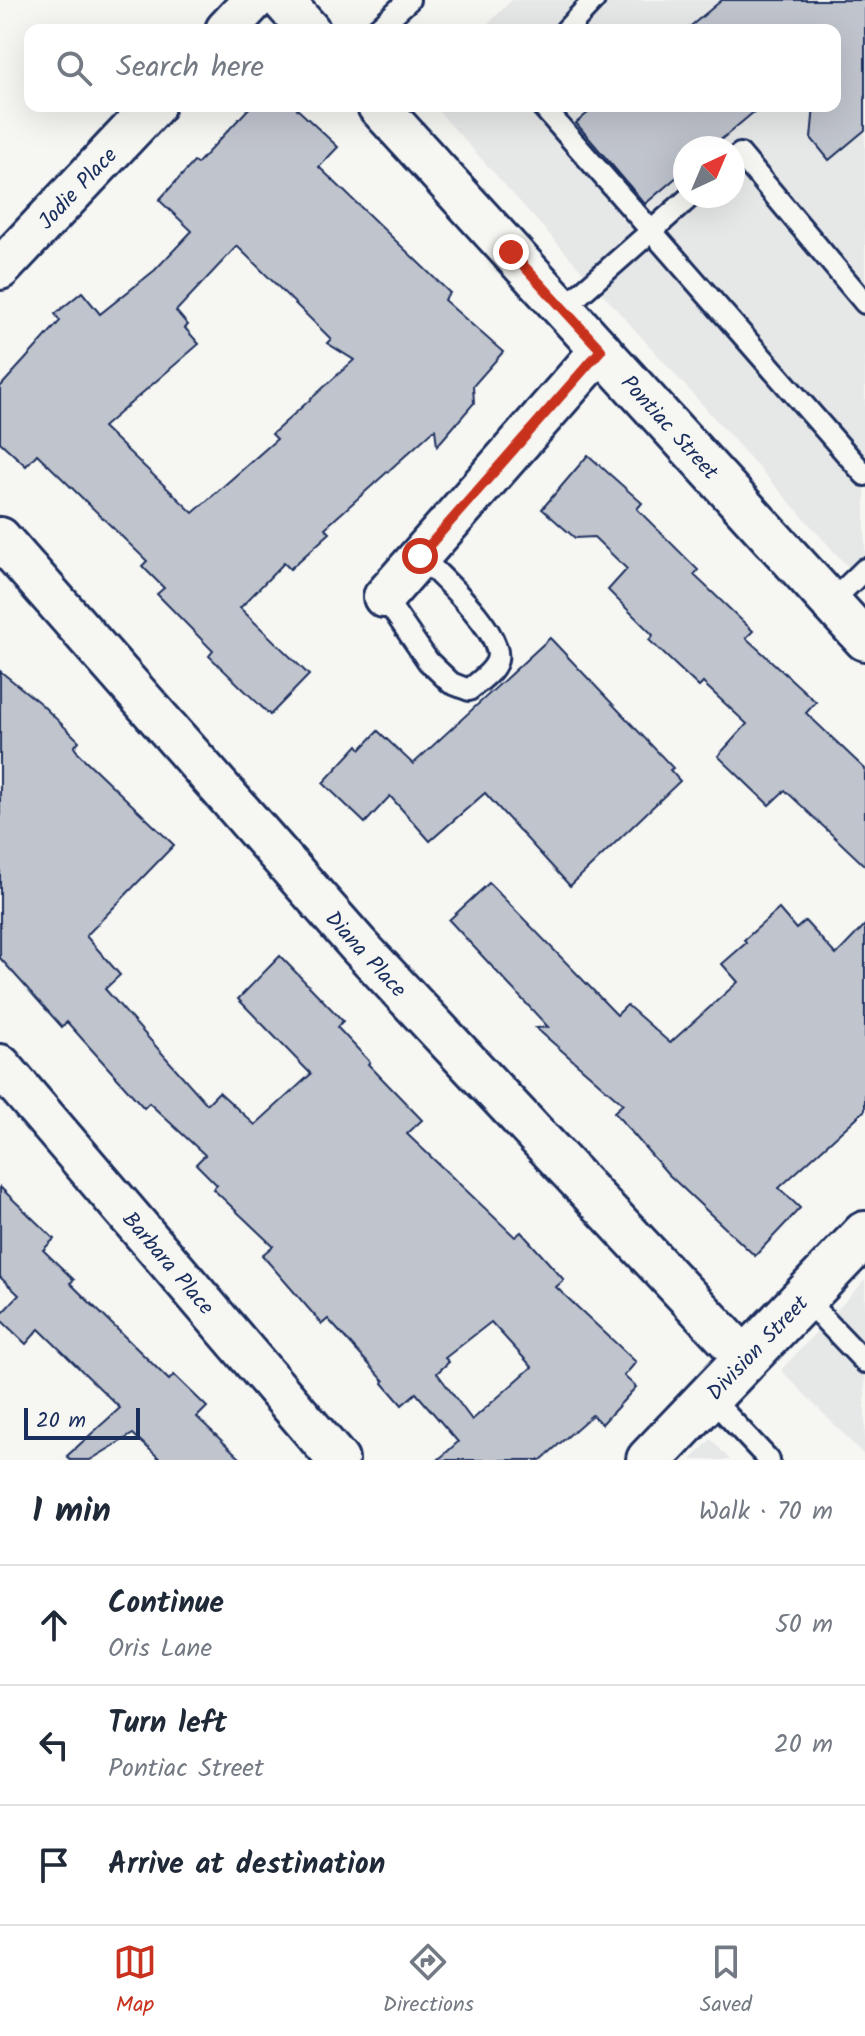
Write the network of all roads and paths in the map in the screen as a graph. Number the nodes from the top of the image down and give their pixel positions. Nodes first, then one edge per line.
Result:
1 (254, 0) edge
2 (282, 0) edge
3 (409, 0) edge
4 (594, 0) edge
5 (232, 24) edge
6 (304, 24) edge
7 (383, 24) edge
8 (572, 24) edge
9 (148, 112) edge
10 (383, 112) edge
11 (547, 112) edge
12 (745, 160) edge
13 (677, 208) edge
14 (650, 230) junction
15 (0, 269) edge
16 (865, 303) edge
17 (563, 309) junction
18 (601, 350) junction
19 (865, 475) edge
20 (0, 538) edge
21 (420, 556) junction
22 (865, 569) edge
23 (384, 597) joint
24 (830, 603) junction
25 (865, 640) edge
26 (0, 1065) edge
27 (865, 1234) edge
28 (804, 1298) junction
29 (746, 1359) junction
30 (865, 1362) edge
31 (710, 1397) junction
32 (766, 1459) edge
33 (338, 1460) edge
34 (649, 1460) edge

1 - 5 street
2 - 6 street
3 - 7 lane
4 - 8 lane
9 - 15 street, Jodie Place
10 - 17 street, Pontiac Street
11 - 14 lane
12 - 16 lane
13 - 14 lane
14 - 17 lane
14 - 19 lane
17 - 18 street, Pontiac Street
18 - 21 street
18 - 24 street, Pontiac Street
20 - 29 street, Diana Place
21 - 23 street
21 - 23 lane
22 - 24 lane
24 - 25 street, Pontiac Street
26 - 33 street, Barbara Place
27 - 28 street, Division Street
28 - 29 street, Division Street
28 - 30 lane
29 - 31 street, Division Street
31 - 32 lane
31 - 34 street, Division Street

